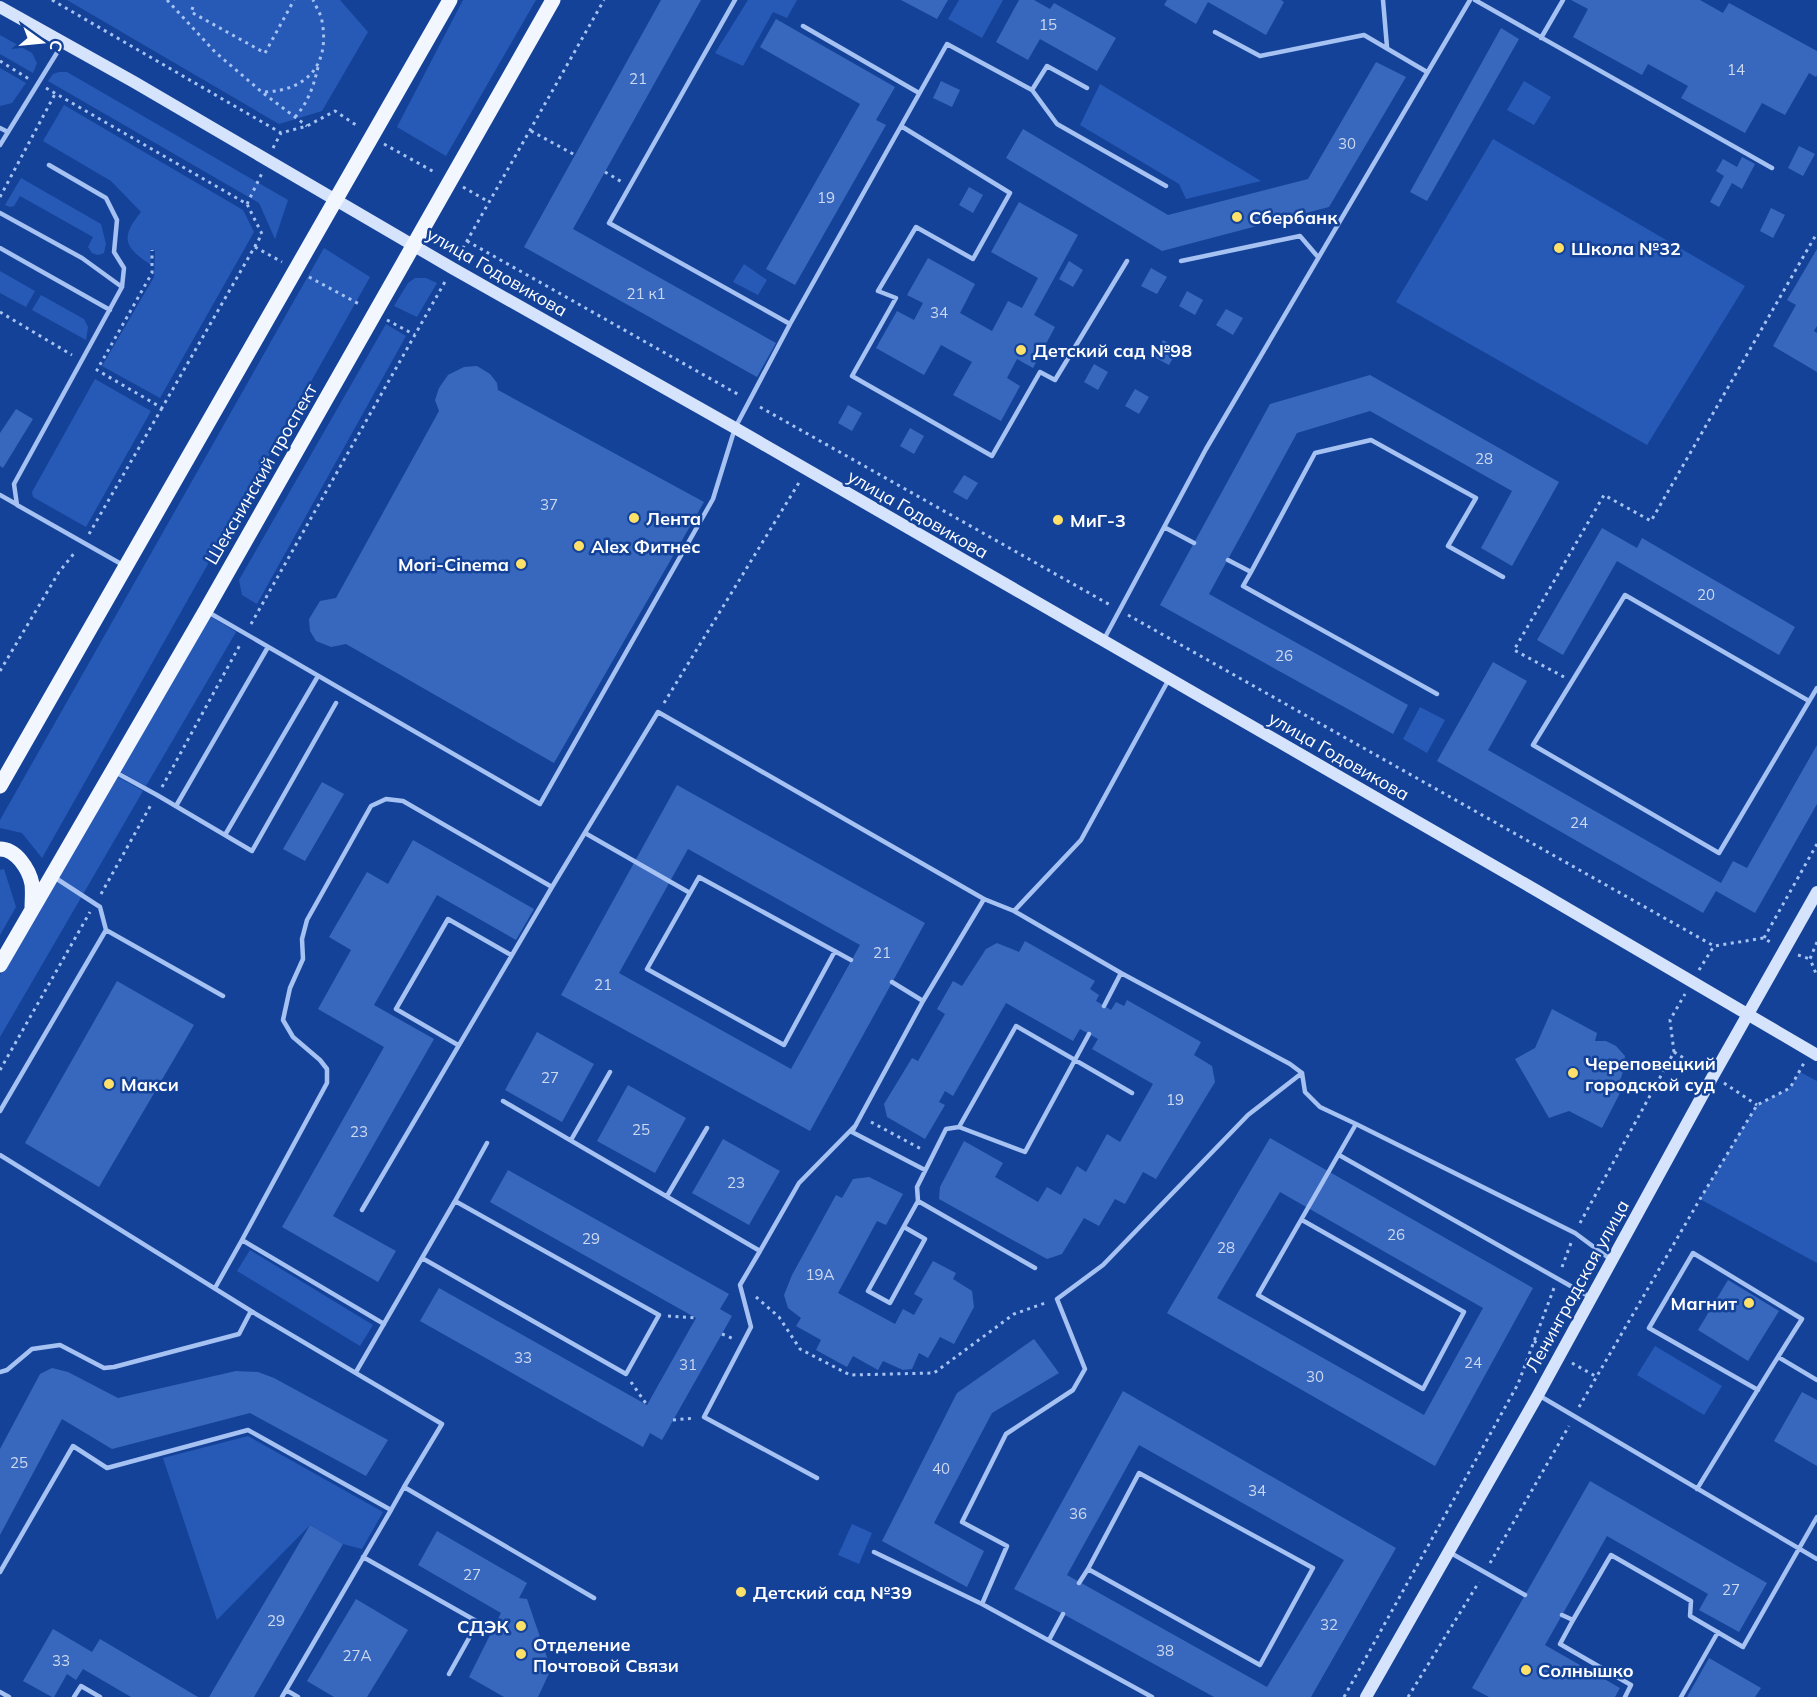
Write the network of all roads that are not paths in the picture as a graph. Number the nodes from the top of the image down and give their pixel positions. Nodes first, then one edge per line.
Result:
1 (450, 0) edge
2 (553, 0) edge
3 (735, 0) edge
4 (1383, 0) edge
5 (1470, 0) edge
6 (1475, 0) edge
7 (1563, 0) edge
8 (0, 7) edge
9 (803, 26) dead end
10 (1215, 33) dead end
11 (1541, 38) junction
12 (63, 43) junction
13 (1387, 47) junction
14 (1427, 72) junction
15 (1087, 88) dead end
16 (1032, 90) junction
17 (920, 93) junction
18 (901, 126) junction
19 (0, 128) edge
20 (8, 132) junction
21 (0, 145) edge
22 (49, 165) dead end
23 (1772, 168) dead end
24 (1166, 186) dead end
25 (335, 200) junction
26 (0, 213) edge
27 (414, 245) junction
28 (0, 248) edge
29 (1318, 257) junction
30 (1126, 261) dead end
31 (1181, 261) dead end
32 (123, 287) junction
33 (110, 310) junction
34 (790, 324) junction
35 (735, 428) junction
36 (0, 495) edge
37 (16, 505) junction
38 (1164, 526) junction
39 (1194, 543) dead end
40 (1228, 560) dead end
41 (125, 567) junction
42 (1251, 572) junction
43 (1503, 577) dead end
44 (206, 610) junction
45 (1102, 641) junction
46 (268, 647) junction
47 (318, 676) junction
48 (1169, 679) junction
49 (1817, 688) edge
50 (1437, 694) dead end
51 (1809, 700) junction
52 (336, 703) dead end
53 (112, 771) junction
54 (0, 786) edge
55 (176, 806) junction
56 (585, 834) junction
57 (225, 835) junction
58 (0, 849) edge
59 (51, 876) junction
60 (552, 887) junction
61 (1817, 892) edge
62 (690, 893) junction
63 (984, 898) junction
64 (32, 909) junction
65 (1813, 910) edge
66 (1014, 911) junction
67 (106, 930) junction
68 (835, 951) junction
69 (511, 955) junction
70 (851, 960) dead end
71 (0, 965) edge
72 (1120, 973) junction
73 (892, 982) dead end
74 (223, 996) dead end
75 (923, 1001) junction
76 (1104, 1006) dead end
77 (1748, 1015) junction
78 (1089, 1034) dead end
79 (458, 1045) junction
80 (1813, 1053) edge
81 (1076, 1060) junction
82 (610, 1072) dead end
83 (1302, 1073) junction
84 (1132, 1093) dead end
85 (503, 1101) dead end
86 (0, 1111) edge
87 (1356, 1124) junction
88 (856, 1125) junction
89 (959, 1127) junction
90 (707, 1128) dead end
91 (571, 1140) junction
92 (487, 1143) dead end
93 (0, 1155) edge
94 (1339, 1155) junction
95 (925, 1170) junction
96 (667, 1196) junction
97 (455, 1201) junction
98 (918, 1201) junction
99 (362, 1210) dead end
100 (1302, 1220) junction
101 (904, 1227) junction
102 (242, 1240) junction
103 (759, 1251) junction
104 (422, 1258) junction
105 (1611, 1260) junction
106 (1035, 1268) dead end
107 (215, 1288) junction
108 (1591, 1298) junction
109 (251, 1311) junction
110 (384, 1324) junction
111 (1778, 1357) junction
112 (0, 1372) edge
113 (356, 1372) junction
114 (1817, 1380) edge
115 (1758, 1390) junction
116 (1538, 1395) junction
117 (817, 1478) dead end
118 (404, 1487) junction
119 (1697, 1489) junction
120 (391, 1510) junction
121 (1817, 1517) edge
122 (1798, 1549) junction
123 (874, 1552) dead end
124 (1448, 1552) junction
125 (363, 1557) junction
126 (1817, 1559) edge
127 (1088, 1569) junction
128 (0, 1572) edge
129 (1079, 1583) dead end
130 (1525, 1595) dead end
131 (594, 1598) dead end
132 (982, 1604) junction
133 (1063, 1614) dead end
134 (1562, 1616) dead end
135 (1573, 1620) junction
136 (1718, 1632) junction
137 (1049, 1640) junction
138 (449, 1674) dead end
139 (286, 1690) junction
140 (0, 1692) edge
141 (9, 1697) edge
142 (74, 1697) edge
143 (100, 1697) edge
144 (282, 1697) edge
145 (298, 1697) edge
146 (1152, 1697) edge
147 (1366, 1697) edge
148 (1625, 1697) edge
149 (1681, 1697) edge

1 - 25 main road
2 - 27 main road, Шекснинский проспект
3 - 34 lane
4 - 13 lane
5 - 14 lane
6 - 11 lane
7 - 11 lane
8 - 12 street, улица Годовикова
9 - 17 lane
10 - 13 lane
11 - 23 lane
12 - 20 lane
12 - 25 street, улица Годовикова
13 - 14 lane
14 - 29 lane
15 - 16 lane
16 - 17 lane
16 - 24 lane
17 - 18 lane
18 - 30 lane
18 - 34 lane
19 - 20 lane
20 - 21 lane
22 - 32 lane
25 - 27 street, улица Годовикова
25 - 41 main road
26 - 32 lane
27 - 35 street, улица Годовикова
27 - 44 main road, Шекснинский проспект
28 - 33 lane
29 - 31 lane
29 - 38 lane
32 - 33 lane
33 - 37 lane
34 - 35 lane
35 - 45 street, улица Годовикова
35 - 47 lane
36 - 37 lane
37 - 41 lane
38 - 39 lane
38 - 45 lane
40 - 42 lane
41 - 54 main road
42 - 43 lane
42 - 50 lane
44 - 46 lane
44 - 53 main road, Шекснинский проспект
45 - 48 street, улица Годовикова
46 - 47 lane
46 - 55 lane
47 - 57 lane
48 - 66 lane
48 - 77 street, улица Годовикова
49 - 51 lane
51 - 51 lane
52 - 57 lane
53 - 55 lane
53 - 59 main road, Шекснинский проспект
55 - 57 lane
56 - 60 lane
56 - 62 lane
56 - 63 lane
58 - 64 main road
59 - 64 main road, Шекснинский проспект
59 - 67 lane
60 - 69 lane
60 - 102 lane
61 - 65 street, Ленинградская улица
62 - 68 lane
62 - 68 lane
63 - 66 lane
63 - 75 lane
64 - 71 main road, Шекснинский проспект
65 - 77 street, Ленинградская улица
66 - 72 lane
67 - 74 lane
67 - 86 lane
68 - 70 lane
69 - 79 lane
69 - 79 lane
72 - 76 lane
72 - 83 lane
73 - 75 lane
75 - 88 lane
77 - 80 street, улица Годовикова
77 - 105 street, Ленинградская улица
78 - 81 lane
79 - 99 lane
81 - 84 lane
81 - 89 lane
81 - 89 lane
82 - 91 lane
83 - 87 lane
83 - 132 lane
85 - 91 lane
87 - 94 lane
87 - 105 lane
88 - 95 lane
88 - 103 lane
89 - 95 lane
90 - 96 lane
91 - 96 lane
92 - 97 lane
93 - 107 lane
94 - 100 lane
94 - 108 lane
95 - 98 lane
96 - 103 lane
97 - 104 lane
97 - 104 lane
98 - 101 lane
98 - 106 lane
100 - 100 lane
101 - 101 lane
102 - 107 lane
102 - 110 lane
103 - 117 lane
104 - 110 lane
105 - 108 street, Ленинградская улица
107 - 109 lane
108 - 116 street, Ленинградская улица
109 - 112 lane
109 - 113 lane
110 - 113 lane
111 - 114 lane
111 - 115 lane
111 - 115 lane
113 - 118 lane
115 - 119 lane
116 - 119 lane
116 - 124 street, Ленинградская улица
118 - 120 lane
118 - 131 lane
119 - 122 lane
120 - 125 lane
120 - 128 lane
121 - 122 lane
122 - 126 lane
122 - 136 lane
123 - 132 lane
124 - 130 lane
124 - 147 street, Ленинградская улица
125 - 138 lane
125 - 139 lane
127 - 127 lane
127 - 129 lane
132 - 137 lane
133 - 137 lane
134 - 135 lane
135 - 136 lane
135 - 148 lane
136 - 149 lane
137 - 146 lane
139 - 144 lane
139 - 145 lane
140 - 141 lane
142 - 143 lane

